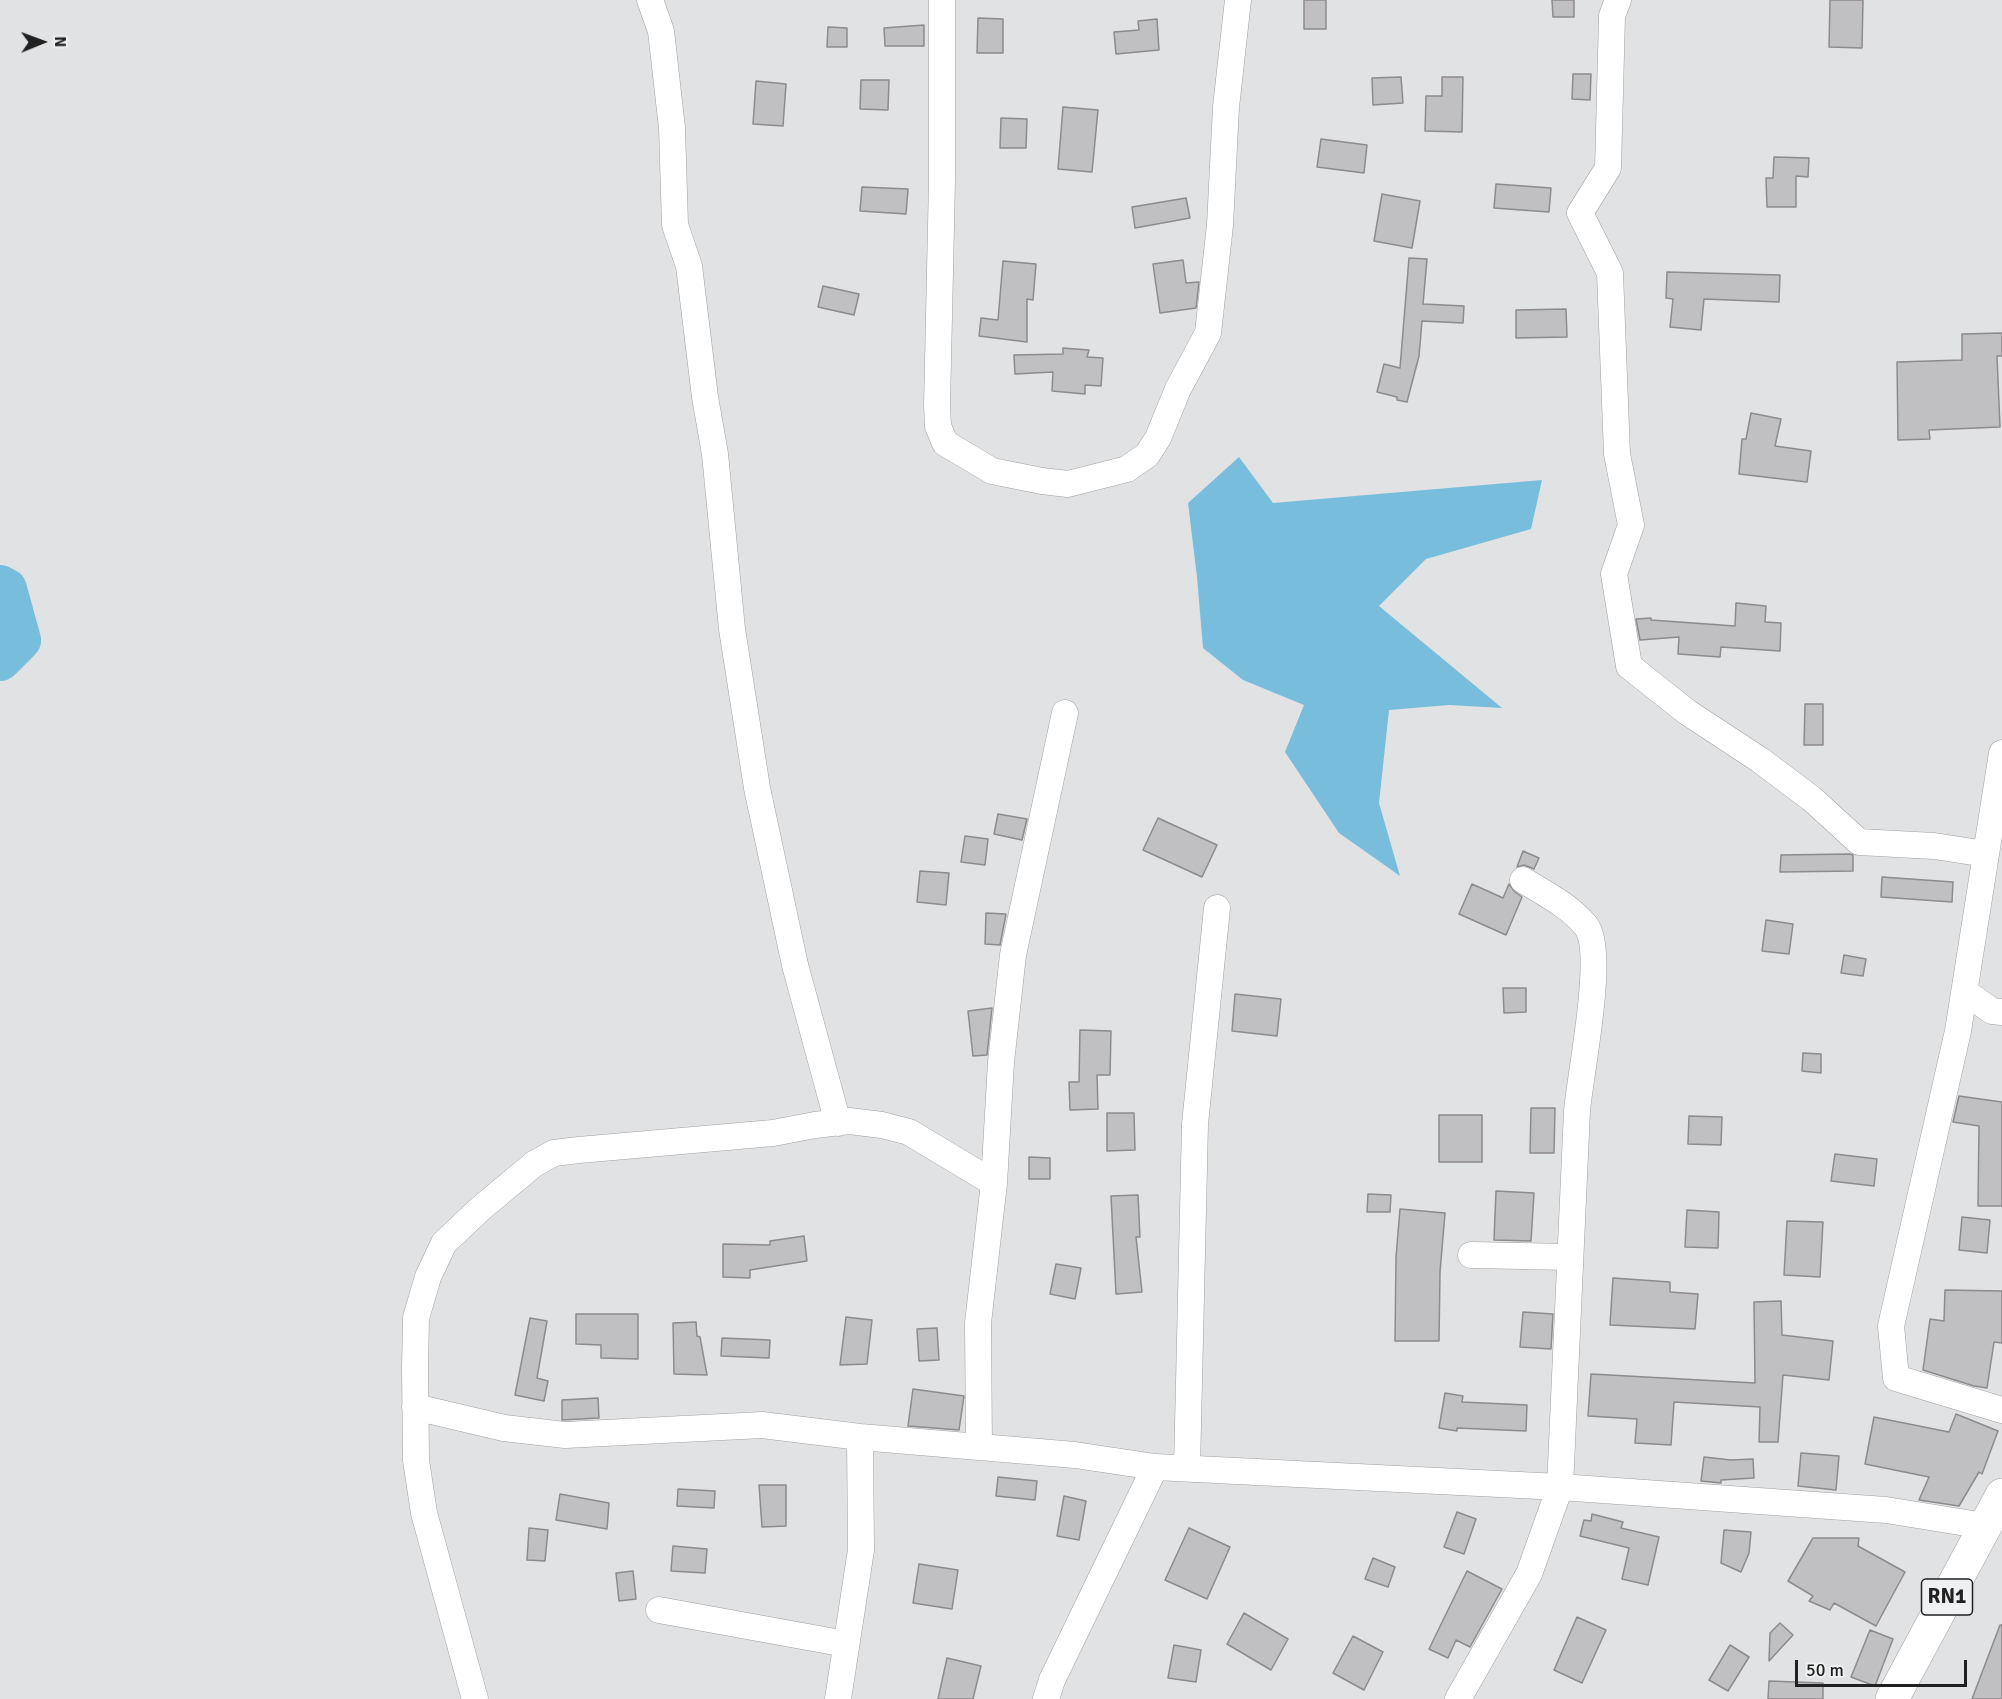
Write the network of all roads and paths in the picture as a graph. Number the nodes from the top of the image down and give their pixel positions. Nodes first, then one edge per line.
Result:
1 (651, 0) edge
2 (942, 0) edge
3 (1238, 0) edge
4 (1618, 0) edge
5 (1065, 713) dead end
6 (2002, 753) edge
7 (1986, 854) junction
8 (1522, 880) dead end
9 (1217, 908) dead end
10 (1965, 992) junction
11 (2002, 1012) edge
12 (838, 1123) junction
13 (994, 1183) junction
14 (1471, 1255) dead end
15 (1570, 1257) junction
16 (415, 1407) junction
17 (2002, 1410) edge
18 (860, 1437) junction
19 (979, 1447) junction
20 (1155, 1467) junction
21 (1187, 1468) junction
22 (1560, 1487) junction
23 (2002, 1495) edge
24 (1985, 1526) junction
25 (659, 1610) dead end
26 (846, 1644) junction
27 (475, 1699) edge
28 (838, 1699) edge
29 (1046, 1699) edge
30 (1458, 1699) edge
31 (1892, 1699) edge

1 - 12 street
2 - 3 street
4 - 7 street
5 - 13 street
6 - 7 street
7 - 10 street
8 - 15 street
9 - 21 street
10 - 11 street
10 - 17 street
12 - 13 street
12 - 16 street
13 - 19 street
14 - 15 street
15 - 22 street
16 - 18 street
16 - 27 street
18 - 19 street
18 - 26 street
19 - 20 street
20 - 21 street
20 - 29 street
21 - 22 street
22 - 24 street
22 - 30 street
23 - 24 highway, RN1
24 - 31 highway, RN1
25 - 26 street
26 - 28 street

